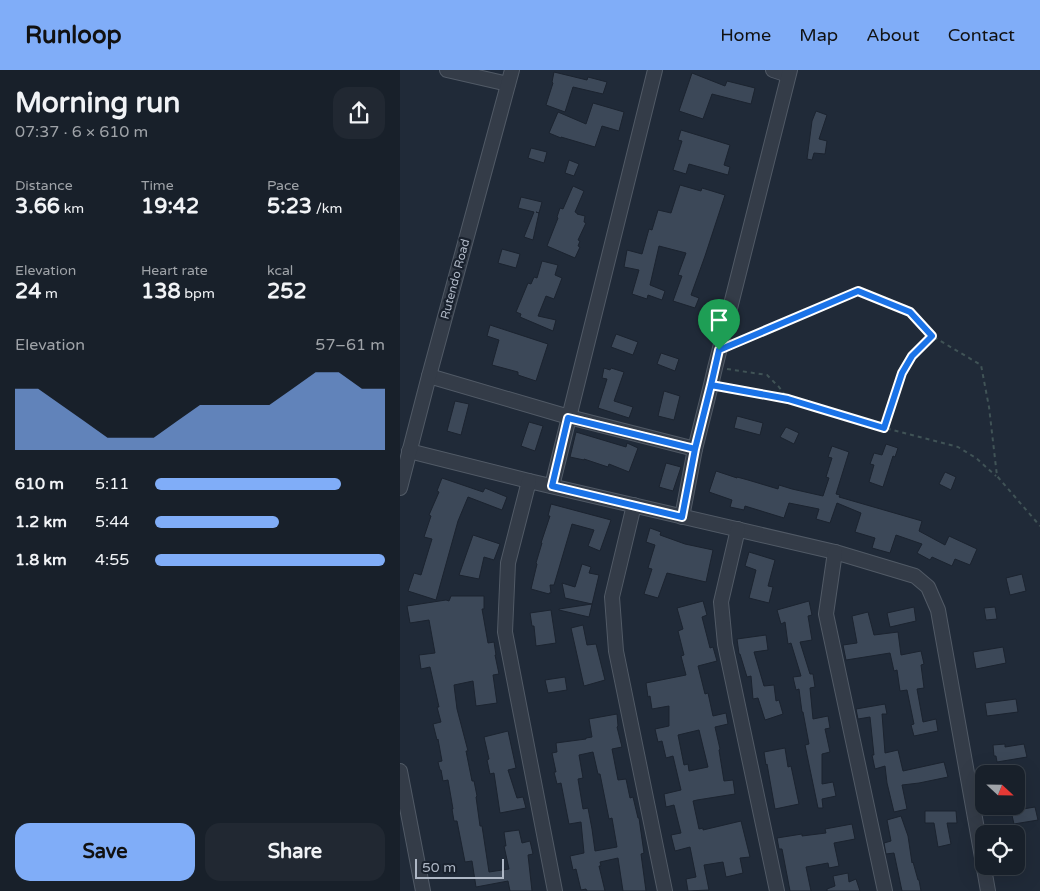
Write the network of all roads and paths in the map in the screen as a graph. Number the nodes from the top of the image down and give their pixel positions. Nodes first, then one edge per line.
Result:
1 (447, 70) edge
2 (512, 70) edge
3 (655, 70) edge
4 (773, 70) edge
5 (789, 72) edge
6 (508, 84) junction
7 (932, 336) junction
8 (719, 350) junction
9 (714, 368) junction
10 (429, 376) junction
11 (711, 385) junction
12 (788, 399) junction
13 (568, 418) junction
14 (884, 428) junction
15 (695, 449) junction
16 (409, 451) junction
17 (997, 476) junction
18 (529, 481) junction
19 (552, 486) junction
20 (400, 488) edge
21 (634, 505) junction
22 (682, 517) junction
23 (1040, 526) edge
24 (738, 529) junction
25 (835, 552) junction
26 (400, 771) edge
27 (403, 809) edge
28 (986, 890) edge
29 (423, 891) edge
30 (555, 891) edge
31 (665, 891) edge
32 (777, 891) edge
33 (885, 891) edge

1 - 6 street
2 - 6 street, Rutendo Road
3 - 13 street
4 - 5 street
5 - 8 street
6 - 10 street, Rutendo Road
7 - 8 path
7 - 14 path
7 - 17 path
8 - 9 street
9 - 11 street
9 - 12 path
10 - 13 street
10 - 16 street, Rutendo Road
11 - 12 path
11 - 15 street
12 - 14 path
13 - 15 street
13 - 19 street
14 - 17 path
15 - 22 street
16 - 18 street
16 - 20 street, Rutendo Road
17 - 23 path
18 - 19 street
18 - 30 street
19 - 21 street
21 - 22 street
21 - 31 street
22 - 24 street
24 - 25 street
24 - 32 street
25 - 28 street
25 - 33 street
26 - 27 street
27 - 29 street

